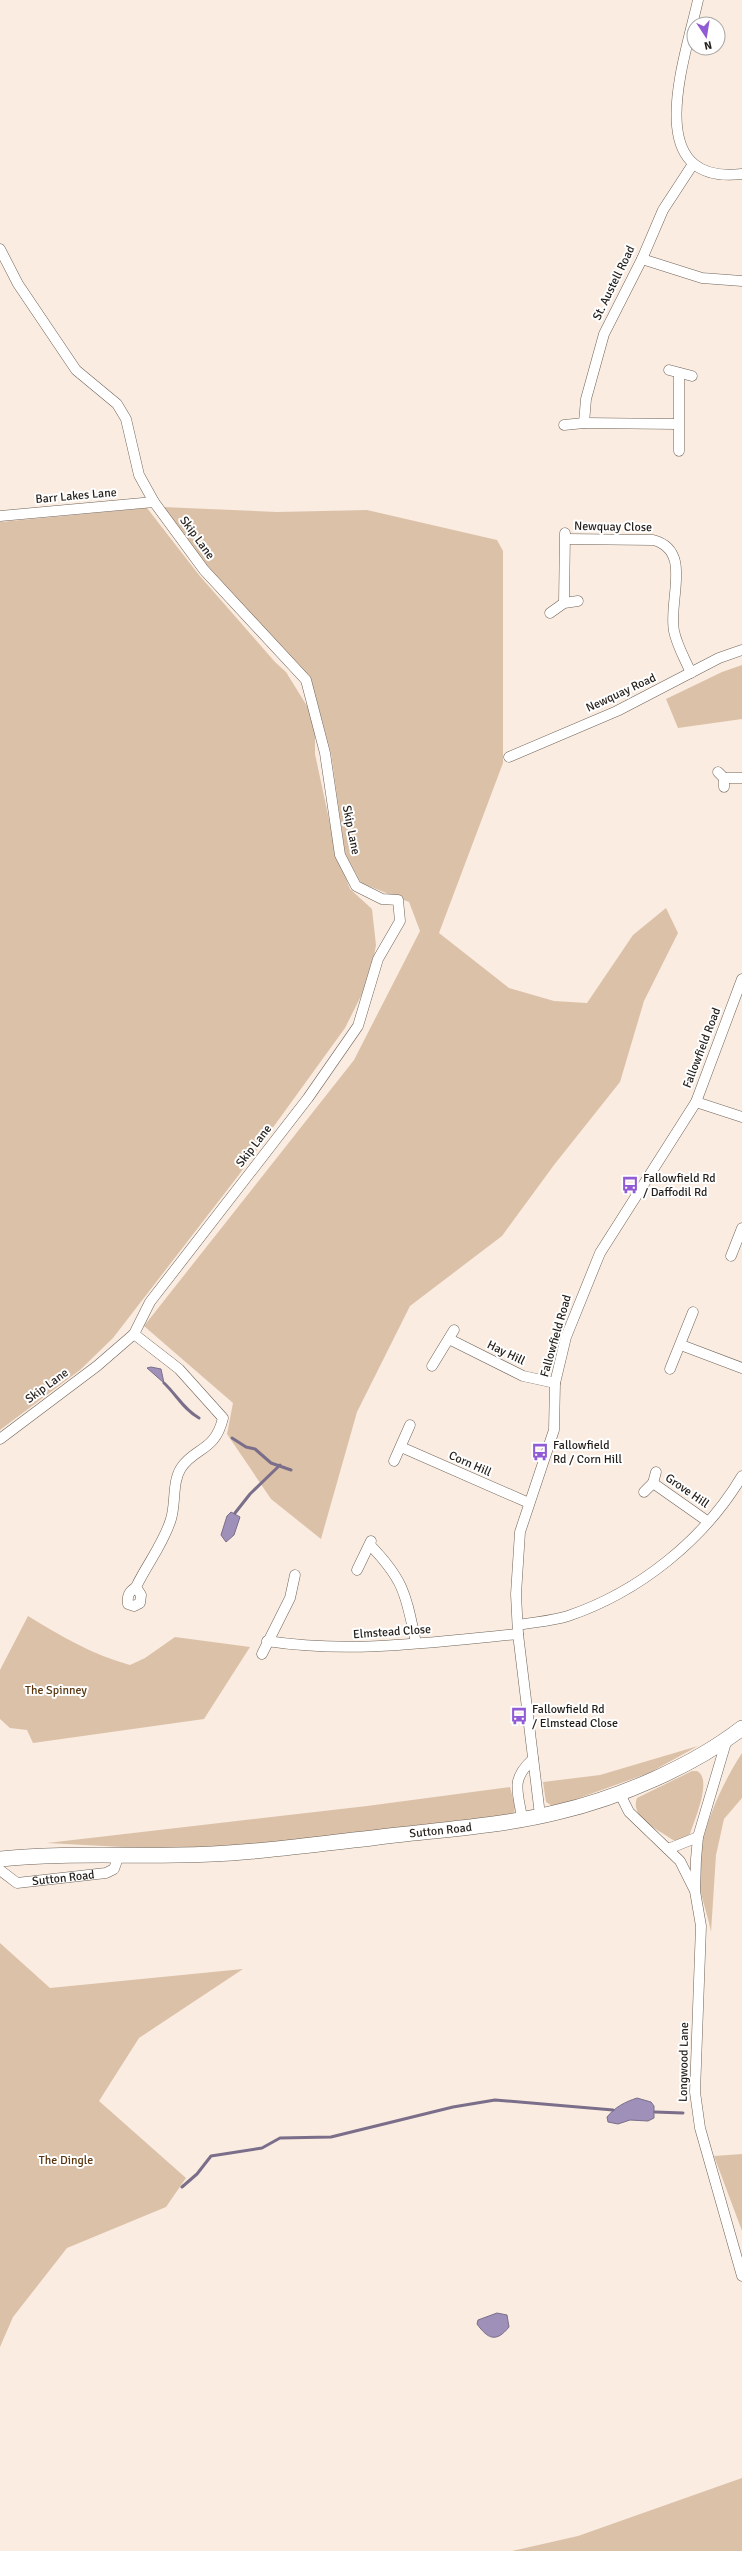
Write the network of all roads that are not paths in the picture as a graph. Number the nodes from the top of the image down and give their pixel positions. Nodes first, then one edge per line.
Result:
1 (698, 0) edge
2 (693, 164) junction
3 (742, 174) edge
4 (0, 249) edge
5 (642, 259) junction
6 (742, 281) edge
7 (668, 370) dead end
8 (679, 373) junction
9 (692, 376) dead end
10 (584, 423) junction
11 (677, 424) junction
12 (564, 426) dead end
13 (679, 451) dead end
14 (154, 502) junction
15 (0, 516) edge
16 (578, 601) dead end
17 (564, 603) junction
18 (550, 613) dead end
19 (742, 650) edge
20 (691, 673) junction
21 (509, 757) dead end
22 (742, 778) edge
23 (722, 779) dead end
24 (742, 979) edge
25 (696, 1102) junction
26 (742, 1117) edge
27 (741, 1235) edge
28 (731, 1256) dead end
29 (693, 1312) dead end
30 (454, 1330) dead end
31 (134, 1334) junction
32 (449, 1340) junction
33 (681, 1345) junction
34 (432, 1366) dead end
35 (742, 1368) edge
36 (670, 1369) dead end
37 (555, 1383) junction
38 (410, 1425) dead end
39 (0, 1438) edge
40 (401, 1447) junction
41 (394, 1460) dead end
42 (656, 1472) dead end
43 (742, 1476) edge
44 (652, 1483) junction
45 (644, 1492) dead end
46 (529, 1504) junction
47 (707, 1521) junction
48 (357, 1570) dead end
49 (295, 1575) dead end
50 (136, 1587) dead end
51 (518, 1630) junction
52 (267, 1641) junction
53 (416, 1643) junction
54 (262, 1654) dead end
55 (742, 1728) edge
56 (727, 1739) junction
57 (533, 1758) junction
58 (619, 1792) junction
59 (540, 1816) junction
60 (522, 1818) junction
61 (698, 1837) junction
62 (668, 1849) junction
63 (119, 1855) junction
64 (0, 1859) edge
65 (0, 1870) edge
66 (695, 1891) junction
67 (742, 2276) edge

1 - 2 street
2 - 3 street
2 - 5 street, St. Austell Road
4 - 14 street, Skip Lane
5 - 6 street
5 - 10 street, St. Austell Road
7 - 8 street
8 - 9 street
8 - 11 street
10 - 11 street
10 - 12 street
11 - 13 street
14 - 15 street, Barr Lakes Lane
14 - 31 street, Skip Lane
16 - 17 street
17 - 18 street
17 - 20 street, Newquay Close
19 - 20 street, Newquay Road
20 - 21 street, Newquay Road
22 - 23 street
24 - 25 street, Fallowfield Road
25 - 26 street
25 - 37 street, Fallowfield Road
27 - 28 street
29 - 33 street
30 - 32 street
31 - 39 street, Skip Lane
31 - 50 street
32 - 34 street
32 - 37 street, Hay Hill
33 - 35 street
33 - 36 street
37 - 46 street, Fallowfield Road
38 - 40 street
40 - 41 street
40 - 46 street, Corn Hill
42 - 44 street, Grove Hill
43 - 47 street, Elmstead Close
44 - 45 street, Grove Hill
44 - 47 street, Grove Hill
46 - 51 street, Fallowfield Road
47 - 51 street, Elmstead Close
48 - 53 street
49 - 52 street
51 - 53 street, Elmstead Close
51 - 57 street, Fallowfield Road
52 - 53 street, Elmstead Close
52 - 54 street
55 - 56 main road, Sutton Road
56 - 58 main road, Sutton Road
56 - 61 street, Longwood Lane
57 - 59 street, Fallowfield Road
57 - 60 street
58 - 59 main road, Sutton Road
58 - 62 street, Longwood Lane
59 - 60 main road, Sutton Road
60 - 63 main road, Sutton Road
61 - 62 street
61 - 66 street, Longwood Lane
62 - 66 street, Longwood Lane
63 - 64 main road, Sutton Road
63 - 65 street, Sutton Road
66 - 67 street, Longwood Lane

